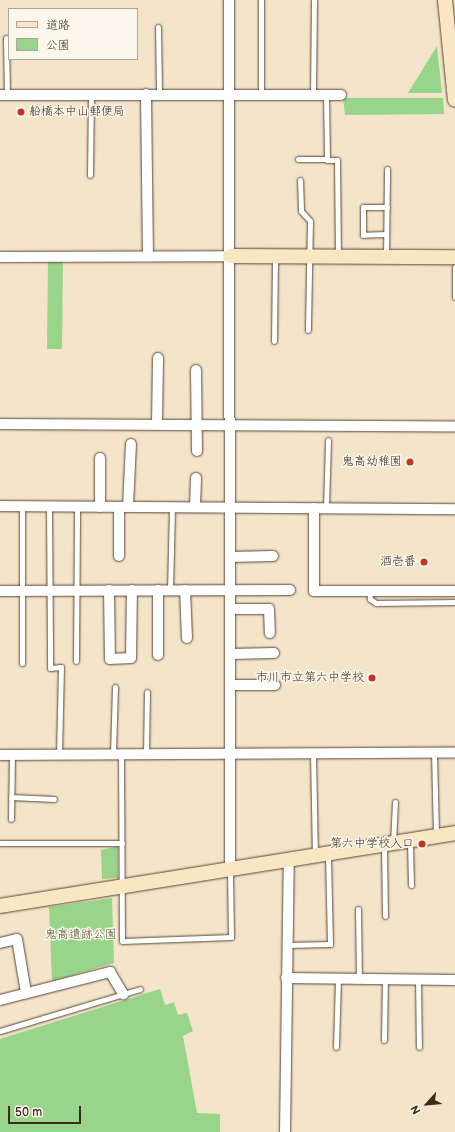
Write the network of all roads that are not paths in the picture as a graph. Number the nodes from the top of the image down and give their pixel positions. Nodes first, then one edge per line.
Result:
1 (229, 0) edge
2 (261, 0) edge
3 (314, 0) edge
4 (445, 0) edge
5 (158, 27) dead end
6 (6, 38) dead end
7 (91, 94) junction
8 (146, 94) junction
9 (159, 94) junction
10 (3, 95) edge
11 (326, 95) junction
12 (229, 96) junction
13 (261, 96) junction
14 (314, 96) junction
15 (341, 96) dead end
16 (455, 100) edge
17 (298, 159) dead end
18 (327, 159) junction
19 (387, 169) dead end
20 (90, 175) dead end
21 (300, 180) dead end
22 (386, 207) junction
23 (386, 234) junction
24 (275, 255) junction
25 (309, 255) junction
26 (338, 255) junction
27 (0, 256) edge
28 (148, 256) junction
29 (230, 256) junction
30 (386, 256) junction
31 (455, 257) edge
32 (455, 267) edge
33 (455, 296) edge
34 (308, 330) dead end
35 (274, 341) dead end
36 (158, 358) dead end
37 (196, 370) dead end
38 (0, 424) edge
39 (157, 424) junction
40 (197, 424) junction
41 (230, 424) junction
42 (455, 426) edge
43 (328, 440) dead end
44 (131, 444) dead end
45 (197, 451) dead end
46 (100, 458) dead end
47 (196, 478) dead end
48 (0, 506) edge
49 (22, 506) junction
50 (49, 506) junction
51 (77, 507) junction
52 (100, 507) junction
53 (124, 507) junction
54 (172, 507) junction
55 (195, 507) junction
56 (230, 507) junction
57 (314, 508) junction
58 (326, 508) junction
59 (455, 509) edge
60 (119, 556) dead end
61 (273, 556) dead end
62 (230, 557) junction
63 (230, 589) junction
64 (48, 590) junction
65 (76, 590) junction
66 (109, 590) junction
67 (132, 590) junction
68 (158, 590) junction
69 (170, 590) junction
70 (185, 590) junction
71 (290, 590) dead end
72 (0, 591) edge
73 (22, 591) junction
74 (455, 591) edge
75 (369, 592) junction
76 (455, 602) edge
77 (230, 609) junction
78 (270, 632) dead end
79 (187, 638) dead end
80 (274, 653) dead end
81 (230, 654) junction
82 (158, 655) dead end
83 (76, 661) dead end
84 (22, 663) dead end
85 (230, 685) junction
86 (275, 685) dead end
87 (114, 687) dead end
88 (147, 692) dead end
89 (434, 753) junction
90 (455, 753) edge
91 (59, 754) junction
92 (117, 754) junction
93 (146, 754) junction
94 (231, 754) junction
95 (314, 754) junction
96 (0, 755) edge
97 (12, 755) junction
98 (11, 797) junction
99 (54, 799) dead end
100 (395, 802) dead end
101 (10, 819) dead end
102 (455, 833) edge
103 (436, 836) junction
104 (410, 840) junction
105 (0, 843) edge
106 (122, 843) junction
107 (389, 844) junction
108 (321, 855) junction
109 (289, 860) junction
110 (230, 869) junction
111 (411, 885) dead end
112 (121, 886) junction
113 (0, 906) edge
114 (358, 909) dead end
115 (385, 916) dead end
116 (0, 943) edge
117 (287, 945) junction
118 (286, 978) junction
119 (338, 978) junction
120 (359, 979) junction
121 (385, 979) junction
122 (418, 979) junction
123 (455, 980) edge
124 (140, 989) dead end
125 (26, 993) junction
126 (123, 994) junction
127 (0, 1000) edge
128 (0, 1031) edge
129 (384, 1040) dead end
130 (336, 1047) dead end
131 (419, 1047) dead end
132 (285, 1132) edge

1 - 12 street
2 - 13 lane
3 - 14 lane
4 - 16 street
5 - 9 lane
6 - 10 lane
7 - 8 street
7 - 10 street
7 - 20 lane
8 - 9 street
8 - 28 street
9 - 12 street
11 - 14 street
11 - 15 street
11 - 18 lane
12 - 13 street
12 - 29 street
13 - 14 street
17 - 18 lane
18 - 26 lane
19 - 22 lane
21 - 25 lane
22 - 23 lane
22 - 23 lane
23 - 30 lane
24 - 25 street
24 - 29 street
24 - 35 lane
25 - 26 street
25 - 34 lane
26 - 30 street
27 - 28 street
28 - 29 street
29 - 41 street
30 - 31 street
32 - 33 lane
36 - 39 street
37 - 40 street
38 - 39 street
39 - 40 street
40 - 41 street
40 - 45 street
41 - 42 street
41 - 56 street
43 - 58 lane
44 - 53 street
46 - 52 street
47 - 55 street
48 - 49 street
49 - 50 street
49 - 73 lane
50 - 51 street
50 - 64 lane
51 - 52 street
51 - 65 lane
52 - 53 street
53 - 54 street
53 - 60 street
54 - 55 street
54 - 69 lane
55 - 56 street
56 - 57 street
56 - 62 street
57 - 58 street
57 - 75 street
58 - 59 street
61 - 62 street
62 - 63 street
63 - 70 street
63 - 71 street
63 - 77 street
64 - 65 street
64 - 73 street
64 - 91 lane
65 - 66 street
65 - 83 lane
66 - 67 street
66 - 67 street
67 - 68 street
68 - 69 street
68 - 82 street
69 - 70 street
70 - 79 street
72 - 73 street
73 - 84 lane
74 - 75 street
75 - 76 lane
77 - 78 street
77 - 81 street
80 - 81 street
81 - 85 street
85 - 86 street
85 - 94 street
87 - 92 lane
88 - 93 lane
89 - 90 street
89 - 95 street
89 - 103 lane
91 - 92 street
91 - 97 street
92 - 93 street
92 - 106 lane
93 - 94 street
94 - 95 street
94 - 110 street
95 - 108 lane
96 - 97 street
97 - 98 lane
98 - 99 lane
98 - 101 lane
100 - 107 lane
102 - 103 street
103 - 104 street
104 - 107 street
104 - 111 lane
105 - 106 lane
106 - 112 lane
107 - 108 street
107 - 115 lane
108 - 109 street
108 - 117 lane
109 - 110 street
109 - 117 street
110 - 112 street
110 - 112 lane
112 - 113 street
114 - 120 lane
116 - 125 street
117 - 118 street
118 - 119 street
118 - 132 street
119 - 120 street
119 - 130 lane
120 - 121 street
121 - 122 street
121 - 129 lane
122 - 123 street
122 - 131 lane
124 - 126 lane
125 - 126 street
125 - 127 street
126 - 128 lane

